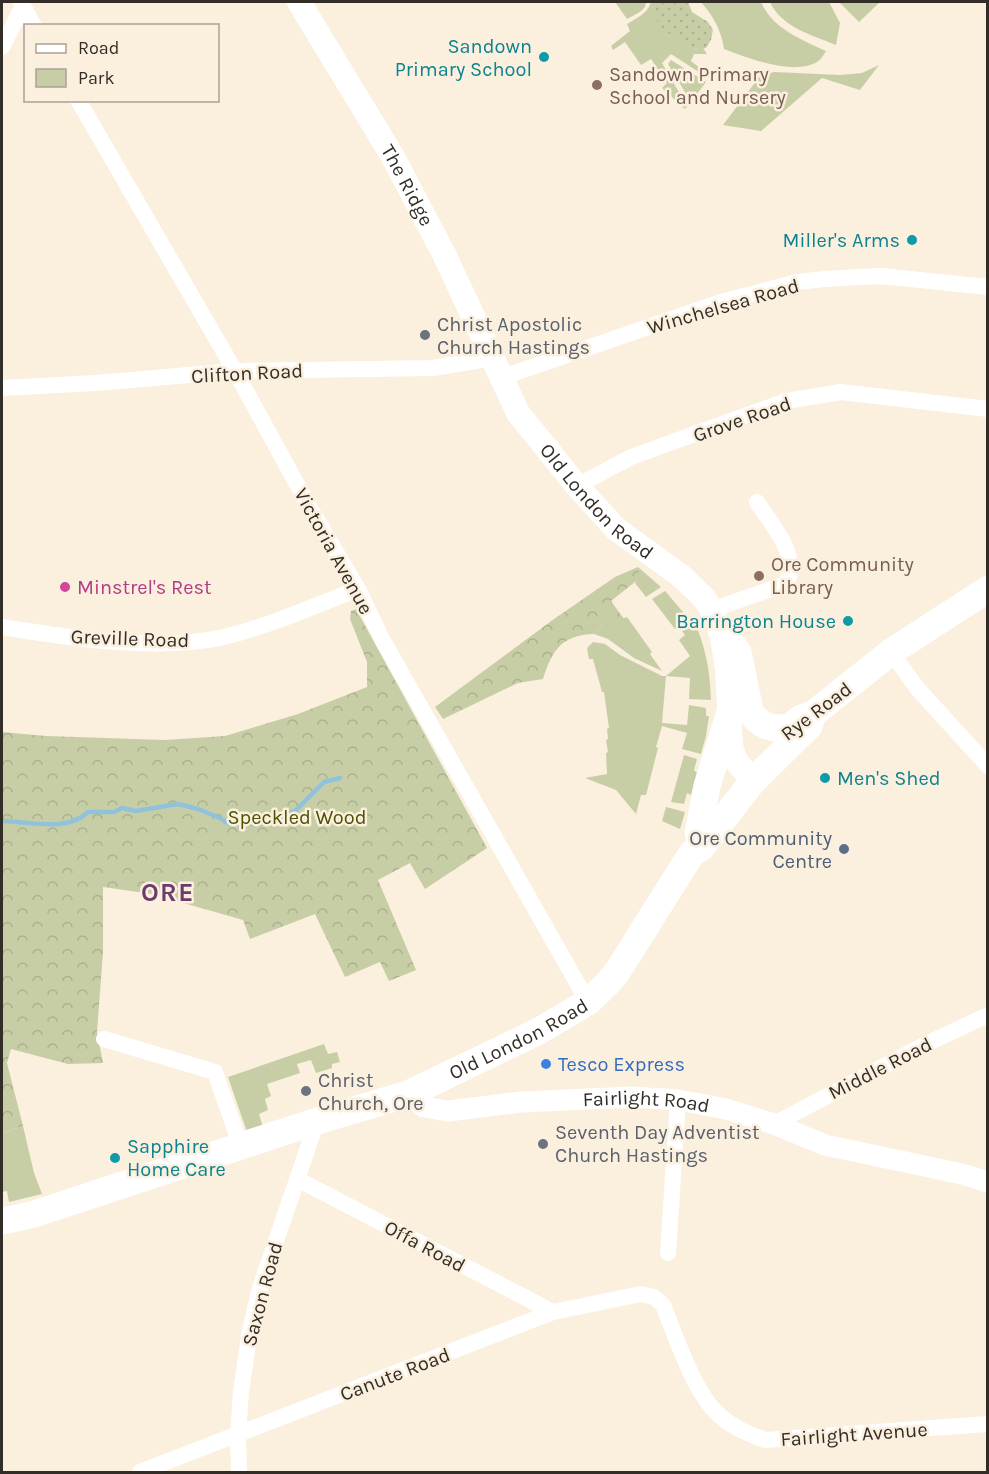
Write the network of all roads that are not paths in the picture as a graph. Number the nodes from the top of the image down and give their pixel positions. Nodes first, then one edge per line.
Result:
1 (299, 2) edge
2 (22, 4) edge
3 (33, 24) edge
4 (2, 47) edge
5 (79, 102) edge
6 (987, 287) edge
7 (498, 368) junction
8 (235, 371) junction
9 (2, 388) edge
10 (987, 409) edge
11 (577, 486) junction
12 (757, 502) dead end
13 (358, 589) junction
14 (987, 589) edge
15 (716, 620) junction
16 (2, 627) edge
17 (891, 652) junction
18 (730, 712) junction
19 (813, 714) junction
20 (789, 728) junction
21 (987, 766) edge
22 (749, 777) junction
23 (695, 843) junction
24 (588, 1002) junction
25 (987, 1015) edge
26 (104, 1039) dead end
27 (408, 1094) junction
28 (678, 1100) junction
29 (317, 1121) junction
30 (774, 1124) junction
31 (241, 1147) junction
32 (297, 1179) junction
33 (987, 1182) edge
34 (2, 1221) edge
35 (668, 1253) dead end
36 (654, 1297) joint
37 (553, 1312) junction
38 (987, 1424) edge
39 (238, 1435) junction
40 (140, 1473) edge
41 (239, 1473) edge

1 - 7 main road, The Ridge
2 - 3 street
2 - 4 street
5 - 8 street, Victoria Avenue
6 - 7 street, Winchelsea Road
7 - 8 street, Clifton Road
7 - 11 main road, Old London Road
8 - 9 street, Clifton Road
8 - 13 street, Victoria Avenue
10 - 11 street, Grove Road
11 - 15 main road, Old London Road
12 - 15 street
13 - 16 street, Greville Road
13 - 24 street, Victoria Avenue
14 - 17 highway, Rye Road
15 - 18 main road
15 - 20 highway
17 - 19 highway, Rye Road
17 - 21 street
18 - 22 main road
18 - 23 highway
19 - 20 highway, Rye Road
19 - 22 highway, Old London Road
20 - 22 highway, Rye Road
22 - 23 highway, Old London Road
23 - 24 highway, Old London Road
24 - 27 highway, Old London Road
25 - 30 street, Middle Road
26 - 31 street
27 - 28 street, Fairlight Road
27 - 29 highway, Old London Road
28 - 30 street, Fairlight Road
28 - 35 street
29 - 31 highway, Old London Road
29 - 32 street, Saxon Road
30 - 33 street, Fairlight Road
31 - 34 highway, Old London Road
32 - 37 street, Offa Road
32 - 39 street, Saxon Road
36 - 37 street, Canute Road
36 - 38 street, Fairlight Avenue
37 - 39 street, Canute Road
39 - 40 street, Canute Road
39 - 41 street, Saxon Road

